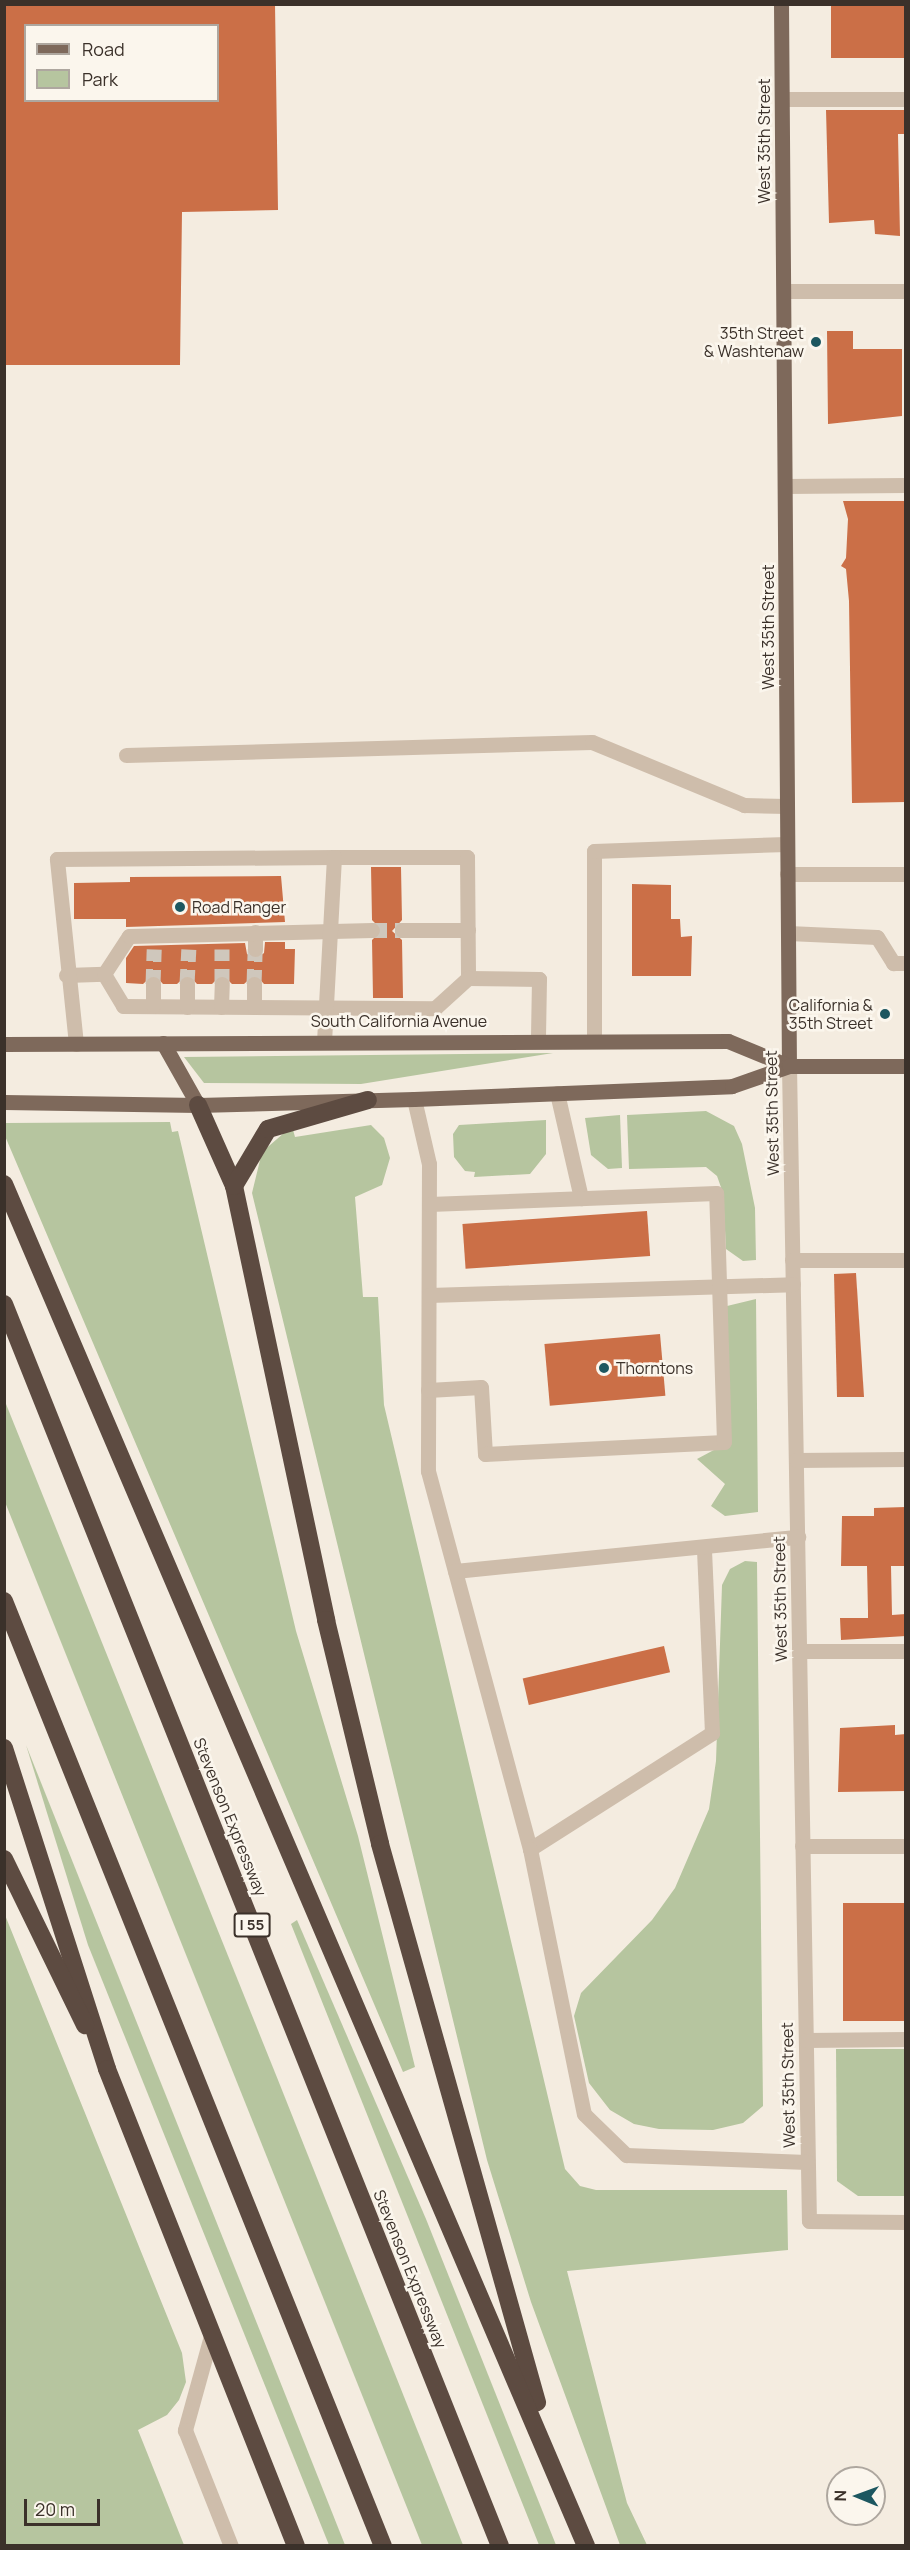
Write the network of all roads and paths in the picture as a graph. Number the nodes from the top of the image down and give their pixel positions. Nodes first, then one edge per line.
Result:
1 (782, 4) edge
2 (782, 99) junction
3 (906, 99) edge
4 (784, 291) junction
5 (906, 291) edge
6 (906, 485) edge
7 (785, 486) junction
8 (126, 755) dead end
9 (787, 806) junction
10 (787, 844) junction
11 (334, 857) junction
12 (788, 874) junction
13 (906, 874) edge
14 (330, 930) junction
15 (372, 930) tunnel mouth
16 (402, 930) tunnel mouth
17 (468, 930) junction
18 (255, 932) junction
19 (223, 933) junction
20 (788, 933) junction
21 (222, 949) tunnel mouth
22 (255, 949) tunnel mouth
23 (906, 963) edge
24 (104, 974) junction
25 (66, 975) junction
26 (468, 978) junction
27 (153, 984) tunnel mouth
28 (188, 984) tunnel mouth
29 (222, 984) tunnel mouth
30 (254, 984) tunnel mouth
31 (153, 1006) junction
32 (187, 1007) junction
33 (221, 1007) junction
34 (254, 1007) junction
35 (326, 1008) junction
36 (324, 1039) junction
37 (538, 1039) junction
38 (594, 1039) junction
39 (163, 1042) junction
40 (4, 1044) edge
41 (76, 1044) junction
42 (789, 1066) junction
43 (906, 1066) edge
44 (557, 1093) junction
45 (414, 1099) junction
46 (368, 1100) junction
47 (4, 1102) edge
48 (198, 1105) junction
49 (4, 1184) edge
50 (234, 1186) junction
51 (581, 1198) junction
52 (429, 1204) junction
53 (792, 1260) junction
54 (906, 1260) edge
55 (793, 1284) junction
56 (718, 1285) junction
57 (429, 1295) junction
58 (4, 1304) edge
59 (428, 1390) junction
60 (906, 1459) edge
61 (795, 1460) junction
62 (798, 1537) junction
63 (704, 1549) junction
64 (455, 1571) junction
65 (4, 1601) edge
66 (799, 1651) junction
67 (906, 1651) edge
68 (4, 1748) edge
69 (906, 1845) edge
70 (802, 1846) junction
71 (530, 1849) junction
72 (4, 1859) edge
73 (906, 2039) edge
74 (806, 2040) junction
75 (107, 2069) junction
76 (807, 2162) junction
77 (906, 2222) edge
78 (210, 2337) junction
79 (566, 2495) junction
80 (231, 2546) edge
81 (296, 2546) edge
82 (383, 2546) edge
83 (500, 2546) edge
84 (586, 2546) edge

1 - 2 main road, West 35th Street
2 - 3 street
2 - 4 main road, West 35th Street
4 - 5 street
4 - 7 main road, West 35th Street
6 - 7 street
7 - 9 main road, West 35th Street
8 - 9 street
9 - 10 main road, West 35th Street
10 - 12 main road, West 35th Street
10 - 38 street
11 - 14 street
11 - 17 street
11 - 25 street
12 - 13 street
12 - 20 main road, West 35th Street
14 - 15 street
14 - 18 street
14 - 35 street
16 - 17 street
17 - 26 street
18 - 19 street
18 - 22 street
19 - 21 street
19 - 24 street
20 - 23 street
20 - 42 main road, West 35th Street
24 - 25 street
24 - 31 street
25 - 41 street
26 - 35 street
26 - 37 street
27 - 31 street
28 - 32 street
29 - 33 street
30 - 34 street
31 - 32 street
32 - 33 street
33 - 34 street
34 - 35 street
35 - 36 street
36 - 37 main road, South California Avenue
36 - 39 main road, South California Avenue
37 - 38 main road, South California Avenue
38 - 42 main road, South California Avenue
39 - 41 main road, South California Avenue
39 - 48 main road
40 - 41 main road, South California Avenue
42 - 43 main road, South California Avenue
42 - 44 main road, South California Avenue
42 - 53 street, West 35th Street
44 - 45 main road, South California Avenue
44 - 51 street
45 - 46 main road, South California Avenue
45 - 52 street
46 - 48 main road, South California Avenue
46 - 50 highway
47 - 48 main road, South California Avenue
48 - 50 highway
49 - 79 highway
50 - 79 highway
51 - 52 street
51 - 56 street
52 - 57 street
53 - 54 street
53 - 55 street, West 35th Street
55 - 56 street
55 - 61 street, West 35th Street
56 - 57 street
56 - 59 street
57 - 59 street
58 - 83 highway, Stevenson Expressway / I 55
59 - 64 street
60 - 61 street
61 - 62 street, West 35th Street
62 - 63 street
62 - 66 street, West 35th Street
63 - 64 street
63 - 71 street
64 - 71 street
65 - 82 highway
66 - 67 street
66 - 70 street, West 35th Street
68 - 75 highway
69 - 70 street
70 - 74 street, West 35th Street
71 - 76 street
72 - 75 highway
73 - 74 street
74 - 76 street, West 35th Street
75 - 78 highway
76 - 77 street, West 35th Street
78 - 80 street
78 - 81 highway
79 - 84 highway

